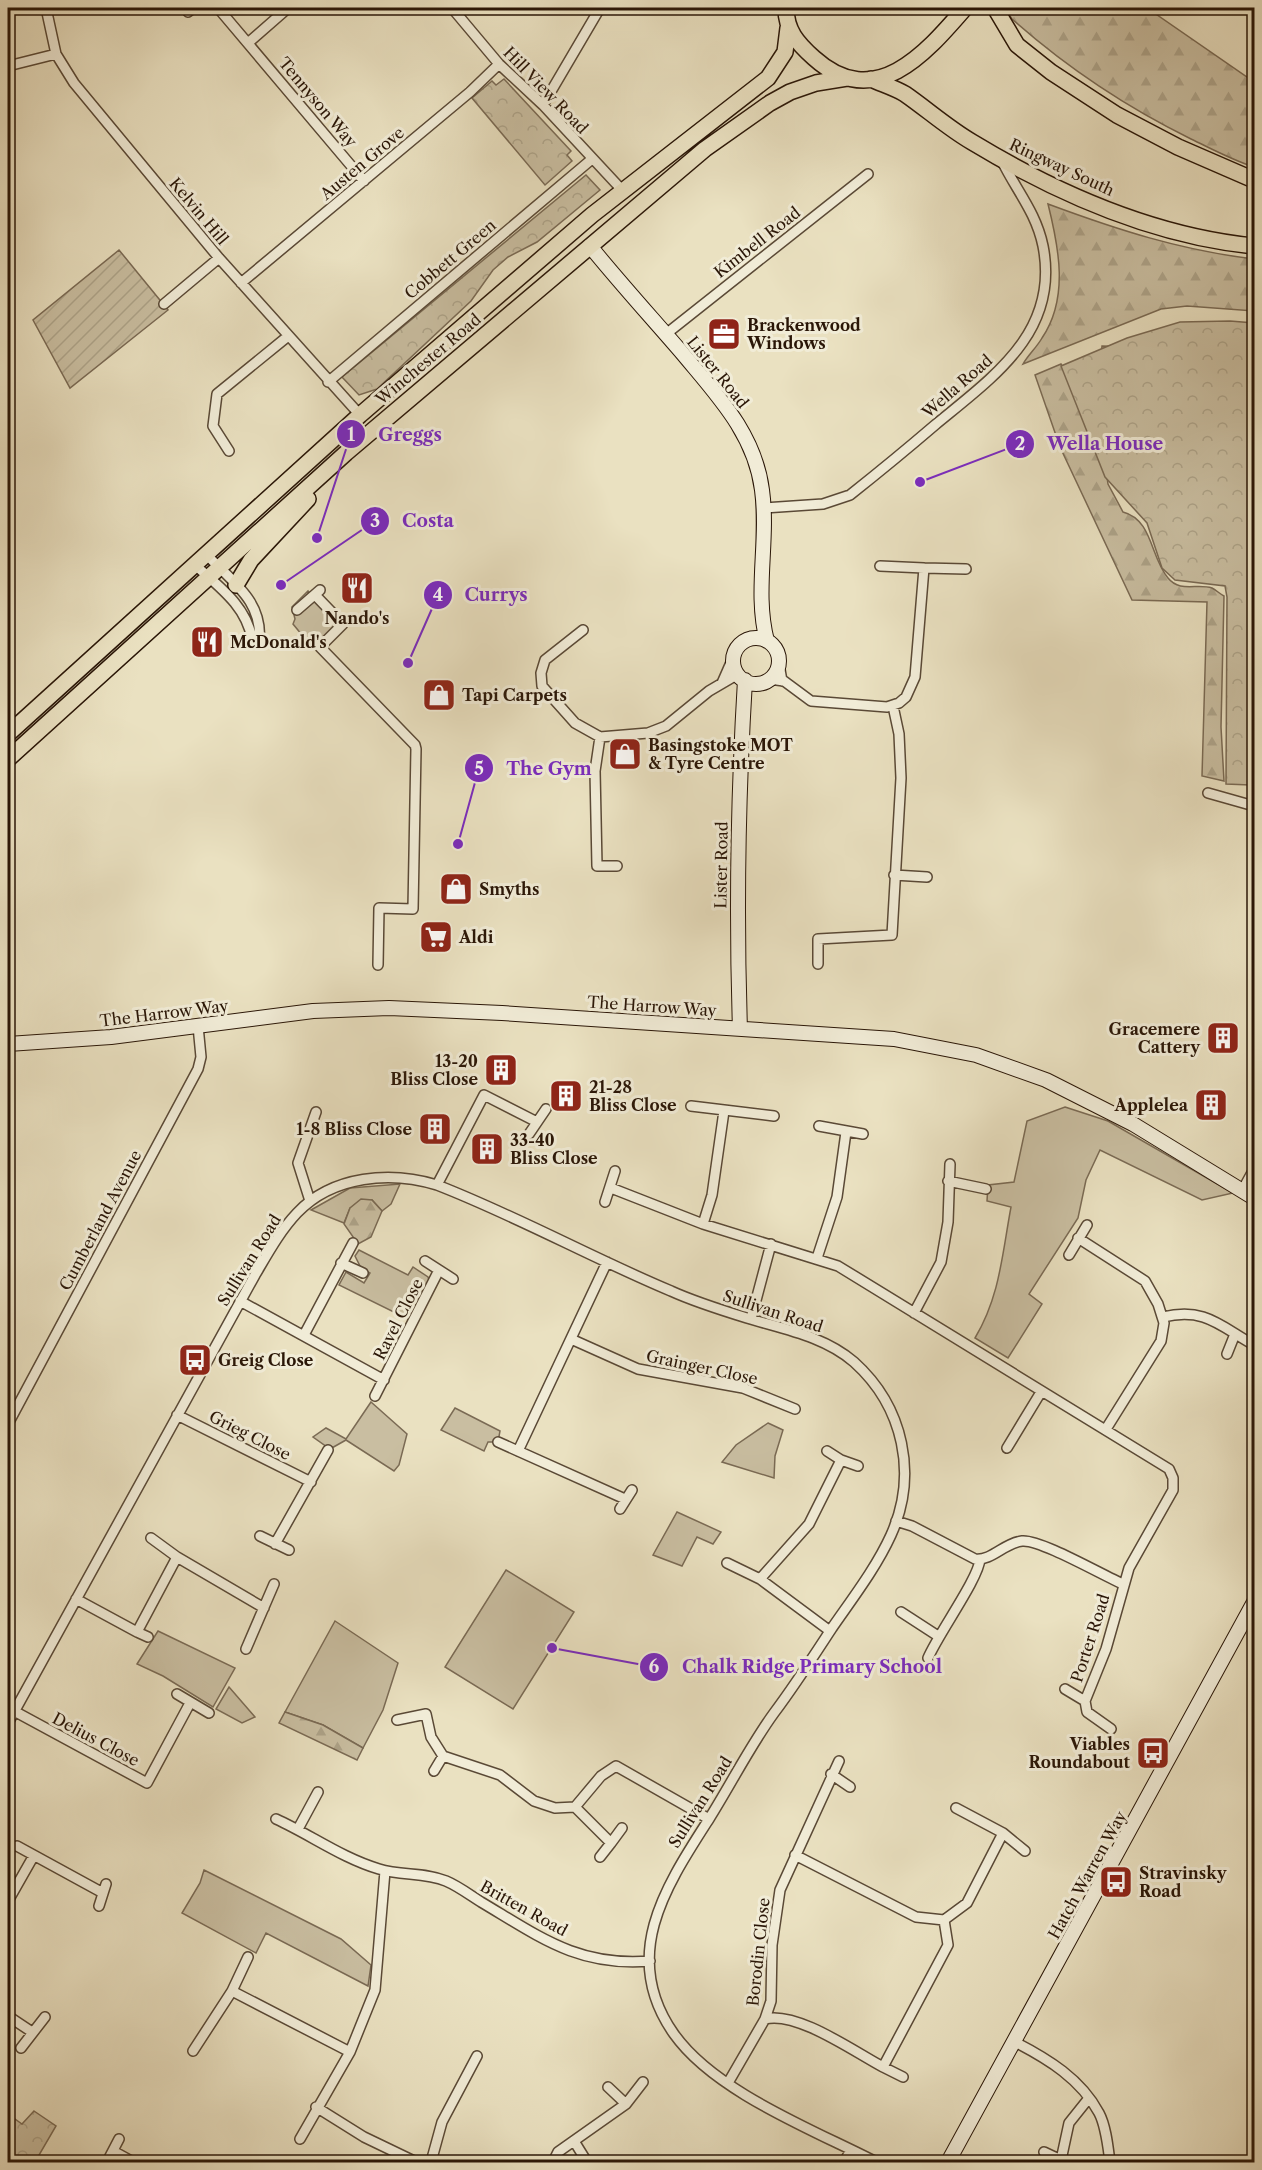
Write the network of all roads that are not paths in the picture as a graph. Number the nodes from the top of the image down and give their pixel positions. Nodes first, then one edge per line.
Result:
1 (46, 8) edge
2 (218, 8) edge
3 (288, 8) edge
4 (452, 8) edge
5 (600, 8) edge
6 (786, 8) edge
7 (965, 8) edge
8 (995, 8) edge
9 (788, 28) junction
10 (248, 43) junction
11 (56, 54) junction
12 (499, 64) junction
13 (8, 66) edge
14 (847, 78) junction
15 (871, 79) junction
16 (543, 105) junction
17 (592, 159) junction
18 (1001, 160) junction
19 (868, 174) dead end
20 (1254, 180) edge
21 (364, 181) junction
22 (622, 190) junction
23 (590, 246) junction
24 (1254, 246) edge
25 (219, 258) junction
26 (241, 283) junction
27 (164, 303) dead end
28 (666, 334) junction
29 (287, 337) junction
30 (328, 382) junction
31 (360, 415) junction
32 (229, 451) dead end
33 (346, 453) junction
34 (764, 508) junction
35 (206, 554) junction
36 (194, 564) junction
37 (880, 566) dead end
38 (924, 567) junction
39 (966, 569) dead end
40 (215, 574) junction
41 (236, 585) junction
42 (297, 610) dead end
43 (761, 616) junction
44 (583, 630) dead end
45 (747, 640) junction
46 (767, 641) junction
47 (733, 658) junction
48 (758, 680) junction
49 (722, 682) junction
50 (893, 706) junction
51 (8, 734) edge
52 (600, 737) junction
53 (8, 759) edge
54 (1208, 793) dead end
55 (1254, 806) edge
56 (617, 866) dead end
57 (894, 875) junction
58 (927, 877) dead end
59 (818, 964) dead end
60 (378, 965) dead end
61 (198, 1026) junction
62 (740, 1029) junction
63 (9, 1045) edge
64 (691, 1106) dead end
65 (546, 1109) dead end
66 (724, 1111) junction
67 (316, 1112) dead end
68 (774, 1116) dead end
69 (537, 1122) junction
70 (819, 1126) dead end
71 (846, 1132) junction
72 (529, 1134) dead end
73 (862, 1134) dead end
74 (950, 1164) dead end
75 (1254, 1168) edge
76 (615, 1171) dead end
77 (948, 1181) junction
78 (437, 1185) junction
79 (611, 1188) junction
80 (986, 1189) dead end
81 (1248, 1194) edge
82 (310, 1201) junction
83 (605, 1202) dead end
84 (703, 1224) junction
85 (1087, 1225) dead end
86 (1078, 1238) junction
87 (353, 1243) dead end
88 (771, 1244) junction
89 (1069, 1255) dead end
90 (817, 1258) junction
91 (425, 1261) dead end
92 (607, 1262) junction
93 (341, 1263) junction
94 (439, 1270) junction
95 (363, 1274) dead end
96 (453, 1279) dead end
97 (240, 1301) junction
98 (914, 1312) junction
99 (1163, 1317) junction
100 (751, 1319) junction
101 (1235, 1334) junction
102 (304, 1335) junction
103 (570, 1339) junction
104 (1254, 1346) edge
105 (1227, 1354) dead end
106 (384, 1380) junction
107 (1041, 1392) junction
108 (375, 1396) dead end
109 (795, 1408) dead end
110 (177, 1415) junction
111 (8, 1424) edge
112 (1106, 1429) junction
113 (498, 1442) dead end
114 (1007, 1448) dead end
115 (328, 1450) dead end
116 (518, 1451) junction
117 (827, 1451) dead end
118 (841, 1460) junction
119 (858, 1466) dead end
120 (310, 1482) junction
121 (632, 1490) dead end
122 (625, 1499) junction
123 (620, 1509) dead end
124 (896, 1521) junction
125 (260, 1536) dead end
126 (151, 1538) dead end
127 (275, 1544) junction
128 (289, 1550) dead end
129 (177, 1557) junction
130 (980, 1559) junction
131 (728, 1563) dead end
132 (760, 1579) junction
133 (274, 1584) dead end
134 (1123, 1584) junction
135 (76, 1599) junction
136 (1254, 1602) edge
137 (264, 1608) junction
138 (901, 1612) dead end
139 (830, 1631) junction
140 (137, 1632) junction
141 (938, 1636) junction
142 (148, 1637) dead end
143 (246, 1649) dead end
144 (928, 1658) dead end
145 (1065, 1689) dead end
146 (177, 1694) dead end
147 (1085, 1701) junction
148 (190, 1703) junction
149 (14, 1711) junction
150 (209, 1713) dead end
151 (397, 1720) dead end
152 (8, 1723) edge
153 (1111, 1729) dead end
154 (443, 1756) junction
155 (839, 1761) dead end
156 (434, 1771) dead end
157 (831, 1774) junction
158 (850, 1787) dead end
159 (318, 1792) dead end
160 (575, 1807) junction
161 (956, 1808) dead end
162 (276, 1819) dead end
163 (709, 1819) junction
164 (622, 1828) dead end
165 (298, 1829) junction
166 (1003, 1833) junction
167 (611, 1843) junction
168 (17, 1846) dead end
169 (1024, 1851) dead end
170 (795, 1855) junction
171 (33, 1857) junction
172 (600, 1857) dead end
173 (385, 1871) junction
174 (8, 1900) edge
175 (99, 1906) dead end
176 (944, 1920) junction
177 (248, 1957) dead end
178 (650, 1961) junction
179 (232, 1991) junction
180 (8, 2016) edge
181 (45, 2017) dead end
182 (765, 2019) junction
183 (32, 2032) junction
184 (1015, 2042) junction
185 (21, 2048) dead end
186 (193, 2051) dead end
187 (350, 2052) junction
188 (477, 2056) dead end
189 (883, 2067) junction
190 (903, 2077) dead end
191 (643, 2082) dead end
192 (728, 2083) junction
193 (608, 2087) dead end
194 (1089, 2098) junction
195 (626, 2104) junction
196 (316, 2107) junction
197 (118, 2139) dead end
198 (300, 2139) dead end
199 (574, 2141) junction
200 (851, 2150) junction
201 (113, 2151) junction
202 (1044, 2152) dead end
203 (107, 2163) edge
204 (133, 2163) edge
205 (416, 2163) edge
206 (431, 2163) edge
207 (552, 2163) edge
208 (587, 2163) edge
209 (844, 2163) edge
210 (876, 2163) edge
211 (948, 2163) edge
212 (1110, 2163) edge

1 - 11 street, Kelvin Hill
2 - 10 street, Tennyson Way
3 - 10 street
4 - 12 street, Hill View Road
5 - 16 street
6 - 9 main road, Winchester Road
7 - 15 main road
8 - 20 main road
9 - 14 main road
9 - 22 main road, Winchester Road
10 - 21 street, Tennyson Way
11 - 13 street
11 - 25 street, Kelvin Hill
12 - 16 street, Hill View Road
12 - 21 street, Austen Grove
14 - 15 main road
14 - 23 main road, Winchester Road
15 - 18 main road, Ringway South
16 - 17 street, Hill View Road
17 - 22 street, Hill View Road
17 - 30 street, Cobbett Green
18 - 24 main road, Ringway South
18 - 34 street, Wella Road
19 - 28 street, Kimbell Road
21 - 26 street, Austen Grove
22 - 31 main road, Winchester Road
23 - 28 street, Lister Road
23 - 33 main road, Winchester Road
25 - 26 street, Kelvin Hill
25 - 27 street
26 - 29 street, Kelvin Hill
28 - 34 street, Lister Road
29 - 30 street, Kelvin Hill
29 - 32 street
30 - 31 street, Kelvin Hill
31 - 35 main road, Winchester Road
33 - 40 main road, Winchester Road
33 - 41 main road
34 - 43 street, Lister Road
35 - 36 main road, Winchester Road
35 - 40 street
36 - 40 street
36 - 51 main road, Winchester Road
37 - 38 street
38 - 39 street
38 - 50 street
40 - 41 street
40 - 41 street
40 - 53 main road, Winchester Road
42 - 60 street
43 - 45 street, Lister Road
43 - 46 street, Lister Road
44 - 52 street
45 - 46 street
45 - 47 street
46 - 48 street
47 - 48 street
47 - 49 street
48 - 49 street
48 - 50 street
48 - 62 street, Lister Road
49 - 52 street
50 - 57 street
52 - 56 street
54 - 55 street
57 - 58 street
57 - 59 street
61 - 62 street, The Harrow Way
61 - 63 street, The Harrow Way
61 - 111 street, Cumberland Avenue
62 - 81 street, The Harrow Way
64 - 66 street
65 - 69 street
66 - 68 street
66 - 84 street
67 - 82 street
69 - 72 street
69 - 78 street
70 - 71 street
71 - 73 street
71 - 90 street
74 - 77 street
75 - 81 street
76 - 79 street
77 - 80 street
77 - 98 street
78 - 82 street, Sullivan Road
78 - 92 street, Sullivan Road
79 - 83 street
79 - 84 street, Porter Road
82 - 97 street, Sullivan Road
84 - 88 street, Porter Road
85 - 86 street
86 - 89 street
86 - 99 street
87 - 93 street
88 - 90 street, Porter Road
88 - 100 street
90 - 98 street, Porter Road
91 - 94 street, Ravel Close
92 - 100 street, Sullivan Road
92 - 103 street
93 - 95 street
93 - 102 street
94 - 96 street, Ravel Close
94 - 106 street, Ravel Close
97 - 102 street, Ravel Close
97 - 110 street, Sullivan Road
98 - 107 street, Porter Road
99 - 101 street
99 - 112 street
100 - 124 street, Sullivan Road
101 - 104 street
101 - 105 street
102 - 106 street, Ravel Close
103 - 109 street, Grainger Close
103 - 116 street
106 - 108 street, Ravel Close
107 - 112 street, Porter Road
107 - 114 street
110 - 120 street, Grieg Close
110 - 135 street, Sullivan Road
112 - 134 street, Porter Road
113 - 116 street
115 - 120 street
116 - 122 street
117 - 118 street
118 - 119 street
118 - 132 street
120 - 127 street
121 - 122 street
122 - 123 street
124 - 130 street
124 - 139 street, Sullivan Road
125 - 127 street
126 - 129 street
127 - 128 street
129 - 137 street
129 - 140 street
130 - 134 street, Porter Road
130 - 141 street
131 - 132 street
132 - 139 street
133 - 137 street
134 - 147 street, Porter Road
135 - 140 street
135 - 149 street, Sullivan Road
136 - 184 street, Hatch Warren Way
137 - 143 street
138 - 141 street
139 - 163 street, Sullivan Road
140 - 142 street
141 - 144 street
145 - 147 street, Porter Road
146 - 148 street
147 - 153 street, Porter Road
148 - 149 street, Delius Close
148 - 150 street
149 - 152 street, Sullivan Road
151 - 154 street
154 - 156 street
154 - 160 street
155 - 157 street, Borodin Close
157 - 158 street
157 - 170 street, Borodin Close
159 - 165 street
160 - 163 street
160 - 167 street
161 - 166 street
162 - 165 street, Britten Road
163 - 178 street, Sullivan Road
164 - 167 street
165 - 173 street, Britten Road
166 - 169 street
166 - 176 street
167 - 172 street
168 - 171 street
170 - 176 street
170 - 182 street, Borodin Close
171 - 174 street
171 - 175 street
173 - 178 street, Britten Road
173 - 187 street
176 - 189 street
177 - 179 street
178 - 192 street, Sullivan Road
179 - 186 street
179 - 187 street
180 - 183 street
181 - 183 street
182 - 189 street, Borodin Close
182 - 192 street, Borodin Close
183 - 185 street
184 - 194 street
184 - 211 street, Hatch Warren Way
187 - 196 street
188 - 206 street
189 - 190 street, Borodin Close
191 - 195 street
192 - 200 street, Sullivan Road
193 - 195 street
194 - 202 street
194 - 212 street
195 - 199 street
196 - 198 street
196 - 205 street
197 - 201 street
199 - 207 street
199 - 208 street
200 - 209 street
200 - 210 street, Sullivan Road
201 - 203 street
201 - 204 street

